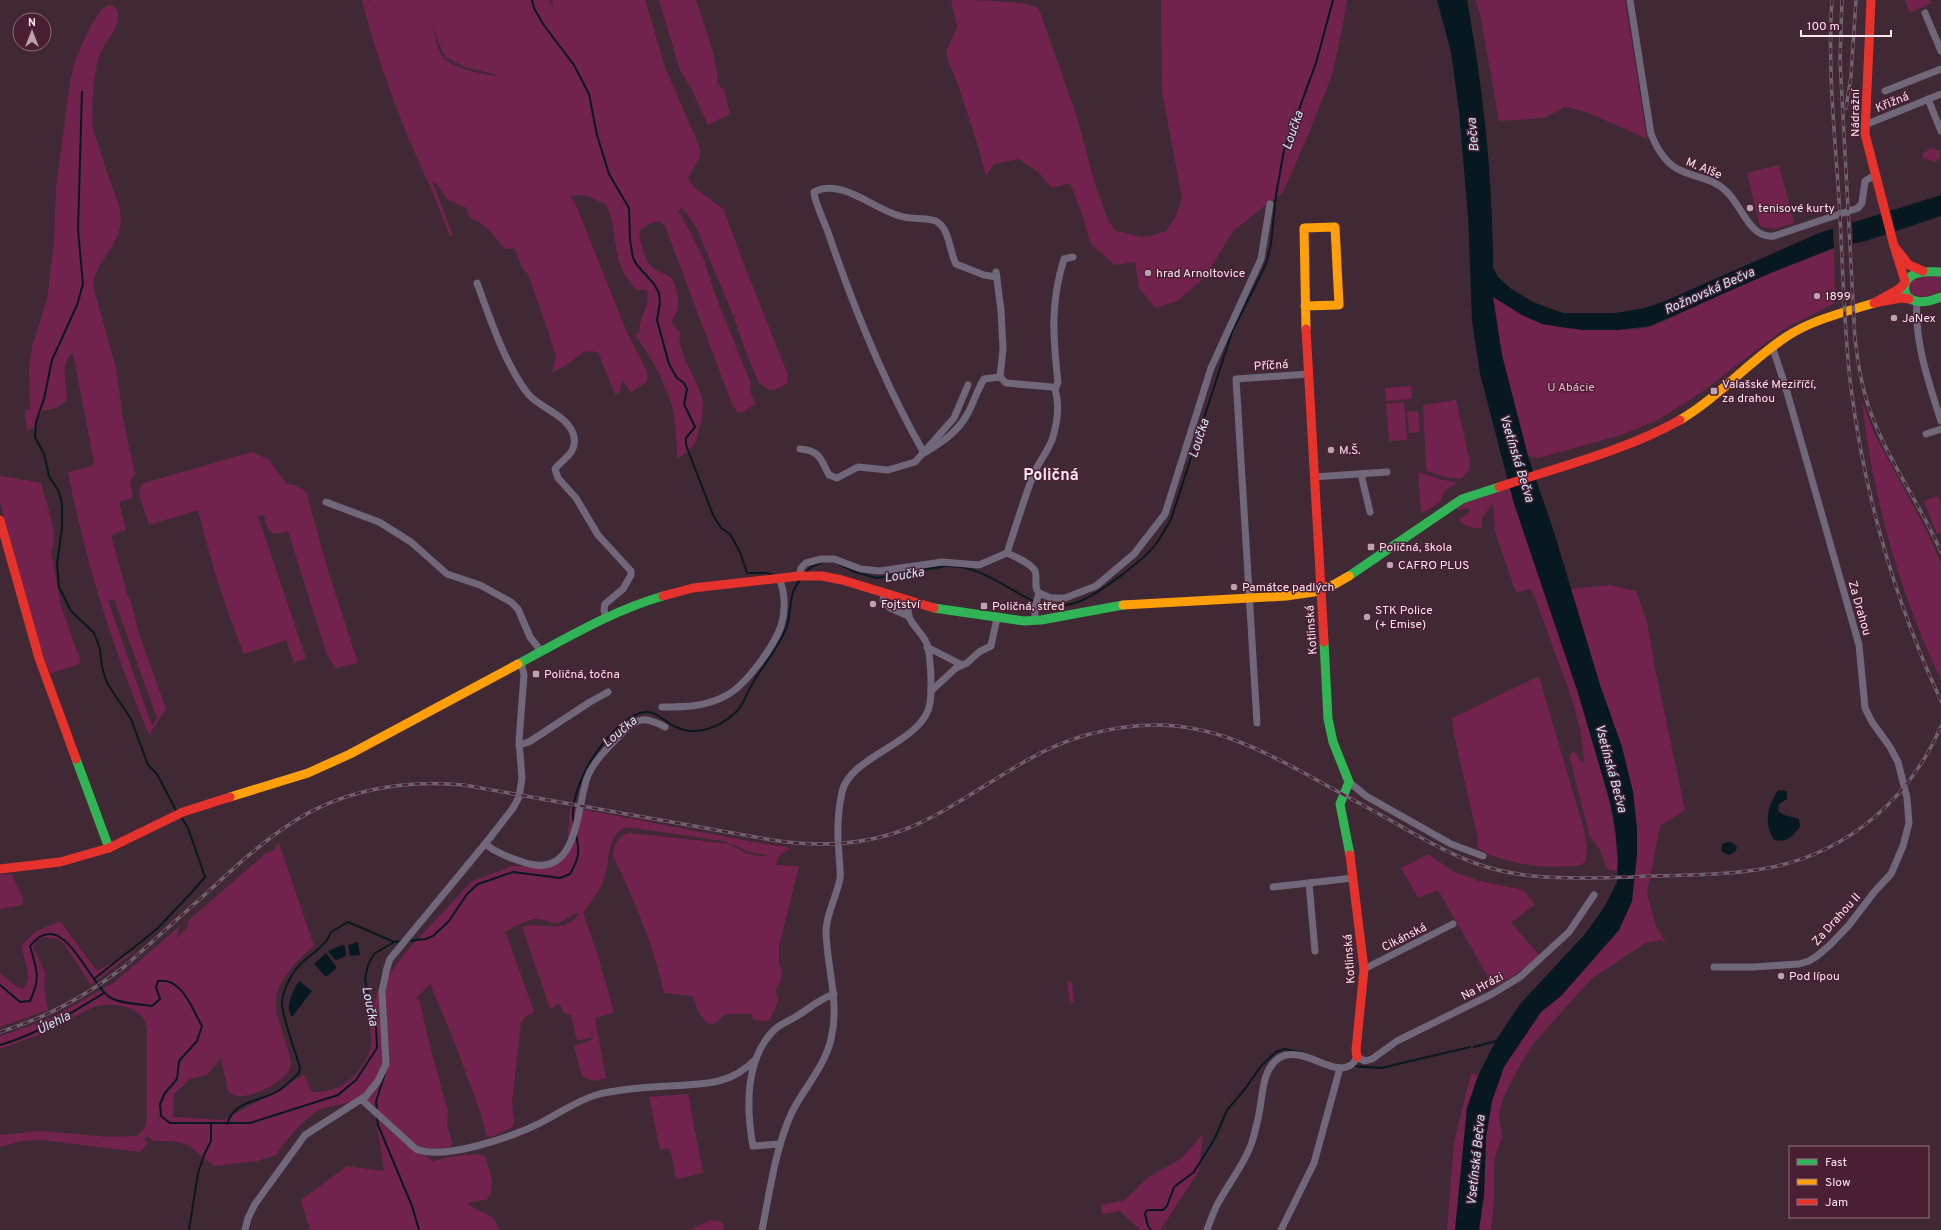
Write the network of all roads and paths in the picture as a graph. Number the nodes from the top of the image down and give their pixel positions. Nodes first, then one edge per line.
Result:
1 (1630, 0) edge
2 (1871, 0) edge
3 (1925, 13) dead end
4 (1941, 51) edge
5 (1941, 69) edge
6 (1885, 91) dead end
7 (1941, 94) edge
8 (1928, 99) junction
9 (1865, 125) junction
10 (1941, 131) edge
11 (1875, 175) junction
12 (1270, 204) dead end
13 (1893, 244) junction
14 (1073, 256) dead end
15 (1925, 272) junction
16 (1941, 272) edge
17 (1905, 282) junction
18 (478, 283) dead end
19 (1941, 297) edge
20 (1913, 300) junction
21 (1874, 303) junction
22 (1306, 306) junction
23 (1772, 346) junction
24 (1308, 374) junction
25 (1000, 377) junction
26 (968, 385) dead end
27 (1055, 389) junction
28 (1941, 421) edge
29 (1941, 429) edge
30 (1926, 434) dead end
31 (800, 449) dead end
32 (924, 453) junction
33 (1387, 472) dead end
34 (1361, 474) junction
35 (1314, 477) junction
36 (326, 502) dead end
37 (1370, 512) dead end
38 (0, 520) edge
39 (1007, 553) junction
40 (799, 576) junction
41 (779, 578) junction
42 (1321, 590) junction
43 (884, 593) junction
44 (1038, 596) junction
45 (1249, 598) junction
46 (909, 601) junction
47 (908, 616) junction
48 (606, 617) junction
49 (997, 618) junction
50 (1035, 620) junction
51 (927, 647) junction
52 (540, 651) junction
53 (521, 662) junction
54 (962, 665) junction
55 (931, 691) junction
56 (608, 692) dead end
57 (662, 707) dead end
58 (1256, 723) dead end
59 (665, 727) dead end
60 (519, 745) junction
61 (1349, 782) junction
62 (485, 844) junction
63 (109, 848) junction
64 (1483, 856) dead end
65 (0, 870) edge
66 (1893, 871) joint
67 (1353, 878) junction
68 (1309, 883) junction
69 (1273, 887) dead end
70 (1594, 896) dead end
71 (1453, 924) dead end
72 (1315, 951) dead end
73 (1714, 967) dead end
74 (1364, 969) junction
75 (834, 994) junction
76 (756, 1059) junction
77 (1353, 1063) junction
78 (1340, 1068) junction
79 (362, 1100) junction
80 (780, 1144) junction
81 (245, 1230) edge
82 (762, 1230) edge
83 (1206, 1230) edge
84 (1281, 1230) edge

1 - 11 street, M. Alše
2 - 9 main road, Nádražní
3 - 4 street
5 - 6 street
7 - 8 street, Křižná
8 - 9 street, Křižná
8 - 10 street, Křižná
9 - 11 main road, Nádražní
11 - 13 main road, Nádražní
12 - 44 street
13 - 15 main road, Nádražní
13 - 17 main road, Nádražní
14 - 27 street
15 - 16 main road
15 - 17 main road
17 - 20 main road, Nádražní
17 - 21 main road
18 - 48 street
19 - 20 main road
20 - 21 main road
20 - 28 street
21 - 23 main road
22 - 22 main road, Kotlinská
22 - 24 main road, Kotlinská
23 - 42 main road
23 - 66 street, Za Drahou
24 - 35 main road, Kotlinská
24 - 45 street, Příčná
25 - 27 street
25 - 32 street
25 - 32 street
26 - 32 street
27 - 39 street
29 - 30 street
31 - 32 street
33 - 34 street
34 - 35 street
34 - 37 street
35 - 42 main road, Kotlinská
36 - 52 street
38 - 63 main road
39 - 40 street
39 - 44 street
40 - 41 main road
40 - 43 main road
41 - 48 main road
41 - 57 street
42 - 45 main road
42 - 61 main road, Kotlinská
43 - 46 main road
43 - 47 street
44 - 50 street
45 - 50 main road
45 - 58 street
46 - 47 street
46 - 49 main road
47 - 51 street
48 - 52 main road
49 - 50 main road
49 - 54 street
51 - 54 street
51 - 55 street
52 - 53 main road
53 - 60 street
53 - 63 main road
54 - 55 street
55 - 75 street
56 - 60 street
59 - 62 street
60 - 62 street
61 - 64 street
61 - 67 main road, Kotlinská
62 - 79 street
63 - 65 main road
66 - 73 street, Za Drahou II
67 - 68 street
67 - 74 main road, Kotlinská
68 - 69 street
68 - 72 street
70 - 77 street, Na Hrázi
71 - 74 street, Cikánská
74 - 77 main road, Kotlinská
75 - 76 street
75 - 80 street
76 - 79 street
76 - 80 street
77 - 78 street
78 - 83 street
78 - 84 street
79 - 81 street
80 - 82 street

